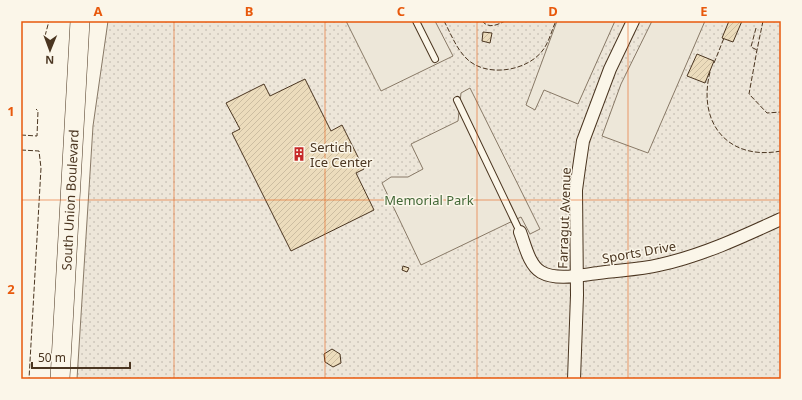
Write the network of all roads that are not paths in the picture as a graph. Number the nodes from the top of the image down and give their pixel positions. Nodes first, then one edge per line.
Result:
1 (80, 21) edge
2 (416, 21) edge
3 (633, 21) edge
4 (435, 59) dead end
5 (457, 100) dead end
6 (781, 219) edge
7 (520, 232) joint
8 (576, 276) junction
9 (60, 379) edge
10 (574, 379) edge

1 - 9 main road, South Union Boulevard
2 - 4 lane
3 - 8 street, Farragut Avenue
5 - 7 lane
6 - 8 street, Sports Drive
7 - 8 street, Sports Drive
8 - 10 street, Farragut Avenue

